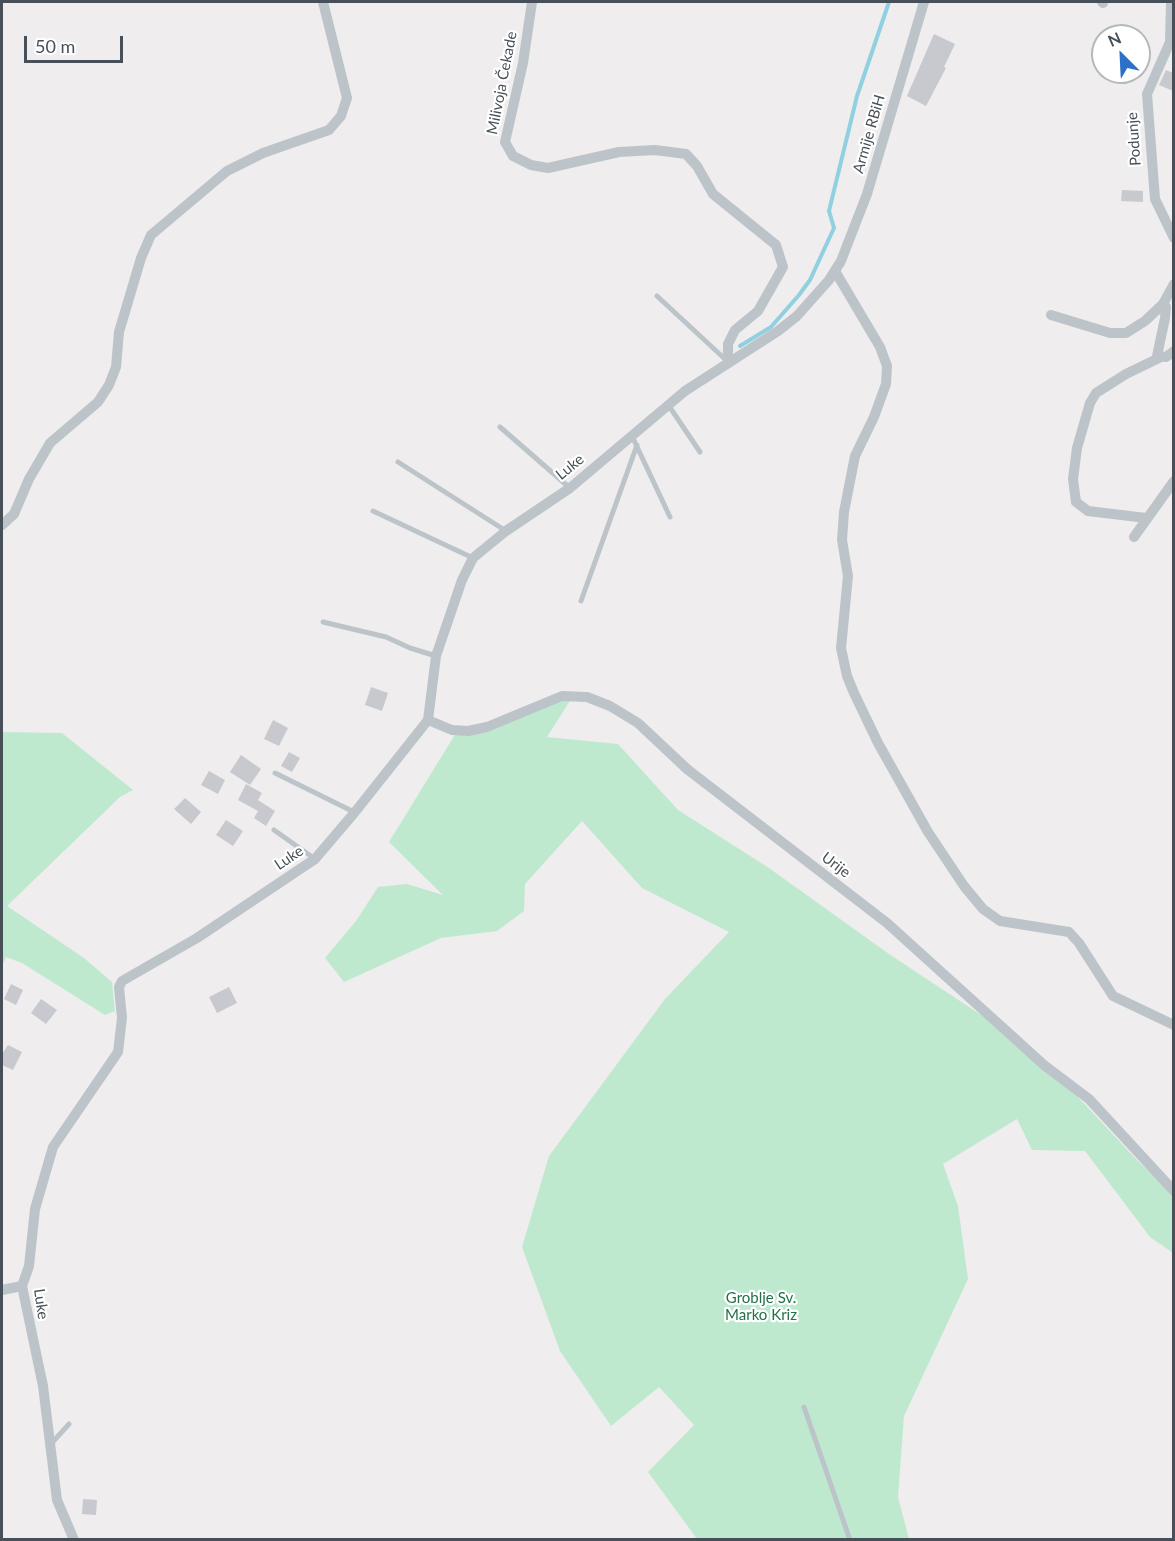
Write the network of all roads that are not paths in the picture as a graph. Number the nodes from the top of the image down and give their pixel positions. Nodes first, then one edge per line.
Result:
1 (323, 2) edge
2 (532, 2) edge
3 (924, 2) edge
4 (1171, 2) edge
5 (1173, 238) edge
6 (835, 271) junction
7 (1173, 284) edge
8 (657, 296) dead end
9 (1162, 304) junction
10 (1051, 315) dead end
11 (1173, 351) edge
12 (1161, 357) junction
13 (728, 362) junction
14 (669, 406) junction
15 (500, 427) dead end
16 (634, 440) junction
17 (700, 452) dead end
18 (398, 462) dead end
19 (1173, 481) edge
20 (570, 488) junction
21 (373, 511) dead end
22 (670, 518) dead end
23 (1146, 518) junction
24 (2, 525) edge
25 (506, 531) junction
26 (1134, 537) dead end
27 (473, 558) junction
28 (581, 602) dead end
29 (323, 622) dead end
30 (436, 656) junction
31 (428, 720) junction
32 (275, 773) dead end
33 (354, 812) junction
34 (274, 830) dead end
35 (315, 859) junction
36 (1173, 1025) edge
37 (1173, 1191) edge
38 (22, 1286) junction
39 (2, 1290) edge
40 (804, 1407) dead end
41 (69, 1424) dead end
42 (49, 1446) junction
43 (74, 1539) edge
44 (850, 1539) edge

1 - 24 street
2 - 13 street, Milivoja Čekade
3 - 6 street, Armije RBiH
4 - 5 street, Podunje
6 - 13 street, Luke
6 - 36 street
7 - 9 street
8 - 13 lane
9 - 10 street
9 - 12 street
11 - 12 street
12 - 23 street
13 - 14 street, Luke
14 - 16 street, Luke
14 - 17 lane
15 - 20 lane
16 - 20 street, Luke
16 - 22 lane
16 - 28 lane
18 - 25 lane
19 - 23 street
20 - 25 street, Luke
21 - 27 lane
23 - 26 street
25 - 27 street, Luke
27 - 30 street, Luke
29 - 30 lane
30 - 31 street, Luke
31 - 33 street, Luke
31 - 37 street, Urije
32 - 33 lane
33 - 35 street, Luke
34 - 35 lane
35 - 38 street, Luke
38 - 39 street
38 - 42 street, Luke
40 - 44 lane
41 - 42 lane
42 - 43 street, Luke

